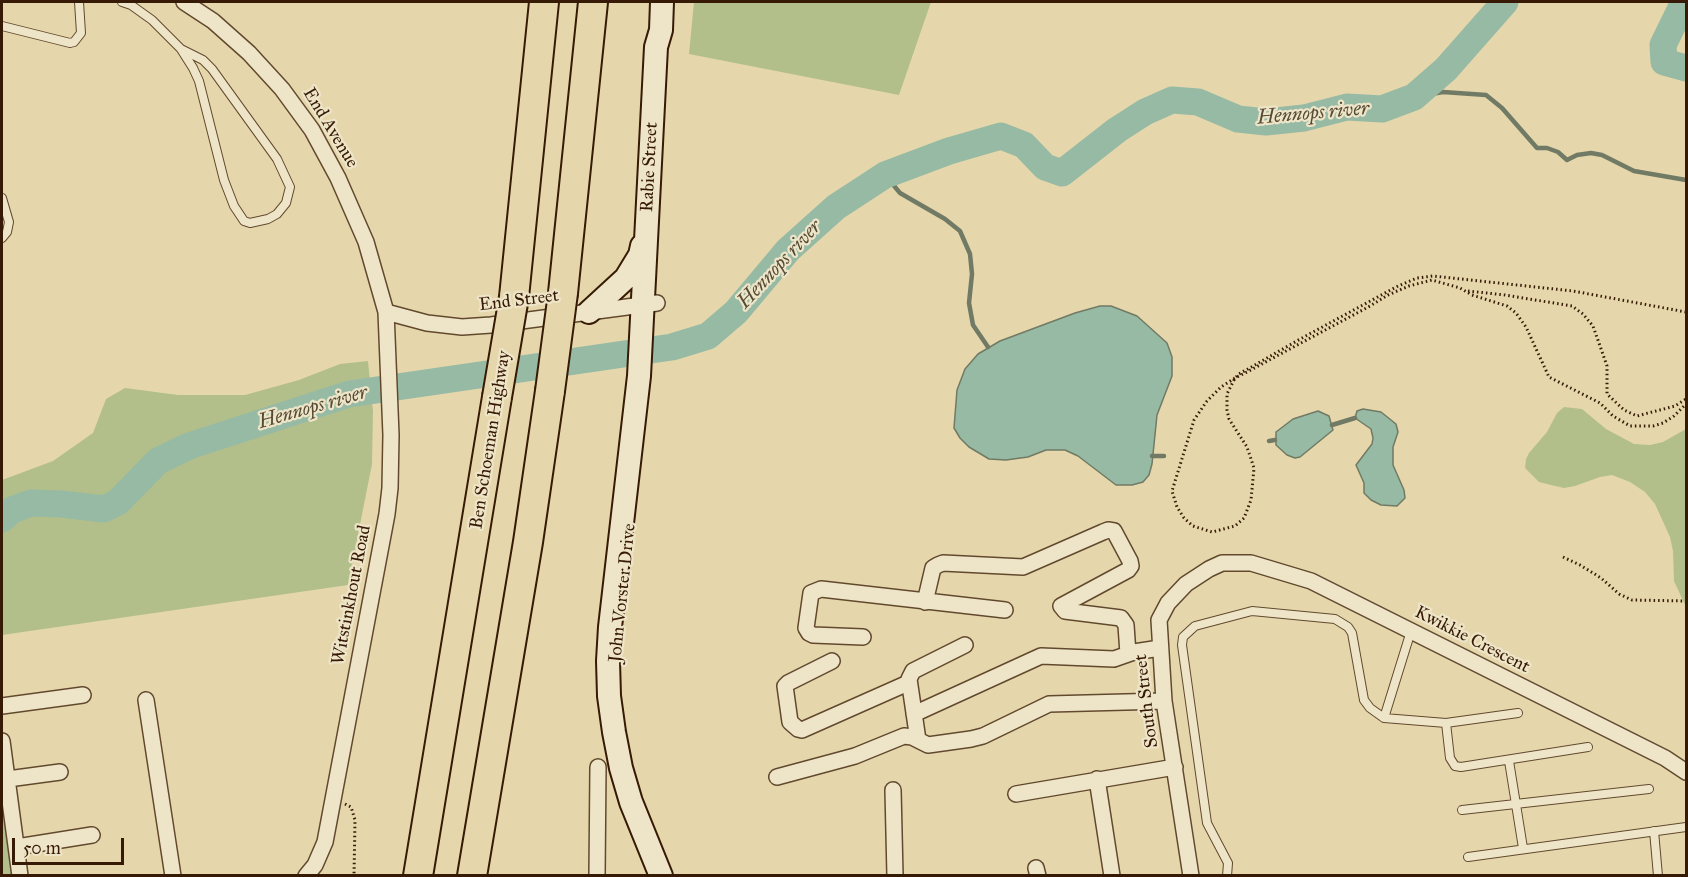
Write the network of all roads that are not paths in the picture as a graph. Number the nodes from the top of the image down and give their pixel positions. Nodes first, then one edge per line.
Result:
1 (79, 2) edge
2 (122, 2) edge
3 (184, 2) edge
4 (544, 2) edge
5 (593, 2) edge
6 (662, 2) edge
7 (2, 26) edge
8 (661, 30) junction
9 (181, 49) junction
10 (2, 198) edge
11 (647, 227) junction
12 (2, 238) edge
13 (386, 312) junction
14 (590, 312) junction
15 (649, 315) junction
16 (646, 376) junction
17 (1234, 561) joint
18 (925, 602) junction
19 (1005, 610) dead end
20 (1411, 631) junction
21 (863, 637) dead end
22 (965, 645) dead end
23 (1160, 648) junction
24 (1128, 654) junction
25 (832, 661) dead end
26 (908, 683) junction
27 (83, 695) dead end
28 (146, 700) dead end
29 (1164, 701) junction
30 (2, 706) edge
31 (1518, 713) dead end
32 (914, 714) junction
33 (1383, 718) junction
34 (1446, 723) junction
35 (918, 740) junction
36 (2, 741) edge
37 (1588, 747) dead end
38 (1509, 761) junction
39 (598, 767) dead end
40 (1174, 767) junction
41 (60, 771) dead end
42 (1686, 772) edge
43 (777, 777) dead end
44 (8, 779) junction
45 (1097, 779) junction
46 (1649, 789) dead end
47 (893, 790) dead end
48 (1016, 794) dead end
49 (1516, 804) junction
50 (1462, 810) dead end
51 (1686, 827) edge
52 (1654, 831) junction
53 (92, 835) dead end
54 (17, 847) junction
55 (1522, 848) junction
56 (1468, 857) dead end
57 (20, 876) edge
58 (173, 876) edge
59 (306, 876) edge
60 (418, 876) edge
61 (472, 876) edge
62 (597, 876) edge
63 (661, 876) edge
64 (669, 876) edge
65 (895, 876) edge
66 (1112, 876) edge
67 (1191, 876) edge
68 (1227, 876) edge
69 (1658, 876) edge

1 - 7 lane
2 - 9 lane
3 - 13 street, End Avenue
4 - 60 highway, Ben Schoeman Highway, bridge
5 - 61 highway, bridge
6 - 8 main road, Rabie Street
8 - 11 main road, Rabie Street
8 - 15 main road, Rabie Street
9 - 9 lane
10 - 12 lane
11 - 14 main road
11 - 15 main road, Rabie Street
13 - 14 street, End Street
13 - 59 street, Witstinkhout Road
14 - 15 street, End Street
15 - 16 main road, John Vorster Drive
16 - 63 main road, John Vorster Drive
16 - 64 main road, John Vorster Drive
17 - 20 street, Kwikkie Crescent
17 - 23 street, South Street
18 - 19 street
18 - 21 street
18 - 24 street
20 - 33 lane
20 - 42 street, Kwikkie Crescent
22 - 26 street
23 - 24 street
23 - 29 street, South Street
24 - 32 street
25 - 26 street
26 - 32 street
27 - 30 street
28 - 58 street
29 - 35 street
29 - 40 street, South Street
31 - 34 lane
32 - 35 street
33 - 34 lane
33 - 68 lane
34 - 38 lane
35 - 43 street
36 - 44 street
37 - 38 lane
38 - 49 lane
39 - 62 street
40 - 45 street
40 - 67 street, South Street
41 - 44 street
44 - 54 street
45 - 48 street
45 - 66 street
46 - 49 lane
47 - 65 street
49 - 50 lane
49 - 55 lane
51 - 52 lane
52 - 55 lane
52 - 69 lane
53 - 54 street
54 - 57 street
55 - 56 lane

